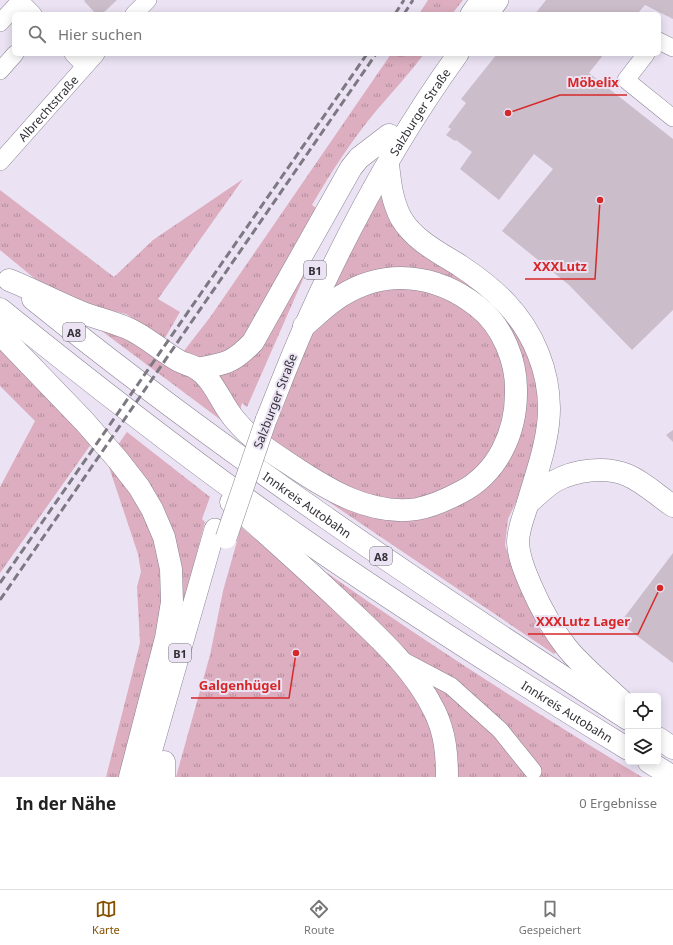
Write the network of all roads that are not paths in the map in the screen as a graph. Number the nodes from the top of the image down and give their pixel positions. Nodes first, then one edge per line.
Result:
1 (20, 0) edge
2 (148, 0) edge
3 (481, 0) edge
4 (498, 0) edge
5 (31, 12) edge
6 (136, 12) edge
7 (472, 12) edge
8 (489, 12) edge
9 (0, 22) edge
10 (661, 42) edge
11 (673, 48) edge
12 (13, 56) edge
13 (441, 56) edge
14 (457, 56) edge
15 (644, 56) edge
16 (85, 58) edge
17 (0, 71) edge
18 (673, 118) edge
19 (389, 135) junction
20 (0, 162) edge
21 (388, 164) junction
22 (5, 276) edge
23 (0, 309) edge
24 (304, 326) junction
25 (0, 334) edge
26 (197, 369) junction
27 (261, 416) junction
28 (215, 475) junction
29 (528, 503) junction
30 (673, 506) edge
31 (221, 534) junction
32 (398, 658) junction
33 (625, 704) edge
34 (625, 717) edge
35 (661, 740) edge
36 (625, 747) edge
37 (673, 748) edge
38 (654, 765) edge
39 (163, 772) edge
40 (532, 775) edge
41 (130, 777) edge
42 (144, 777) edge
43 (447, 777) edge
44 (673, 777) edge

1 - 5 street
1 - 9 street
2 - 6 street
3 - 7 main road
4 - 8 main road
10 - 11 street
12 - 17 street
13 - 19 main road, Salzburger Straße / B1
14 - 21 main road, Salzburger Straße / B1
15 - 18 street
16 - 20 street, Albrechtstraße
19 - 26 highway
19 - 27 main road, Salzburger Straße / B1
21 - 24 main road, Salzburger Straße / B1
21 - 29 highway
22 - 26 highway
22 - 34 highway, Innkreis Autobahn / A8
23 - 28 highway, Innkreis Autobahn / A8
24 - 26 highway
24 - 27 main road, Salzburger Straße / B1
25 - 41 highway
27 - 31 main road, Salzburger Straße / B1
28 - 32 highway
28 - 36 highway, Innkreis Autobahn / A8
29 - 30 highway
29 - 33 highway
31 - 39 main road, Salzburger Straße / B1
31 - 42 main road, Salzburger Straße / B1
32 - 40 street
32 - 43 highway
35 - 37 highway
38 - 44 highway

